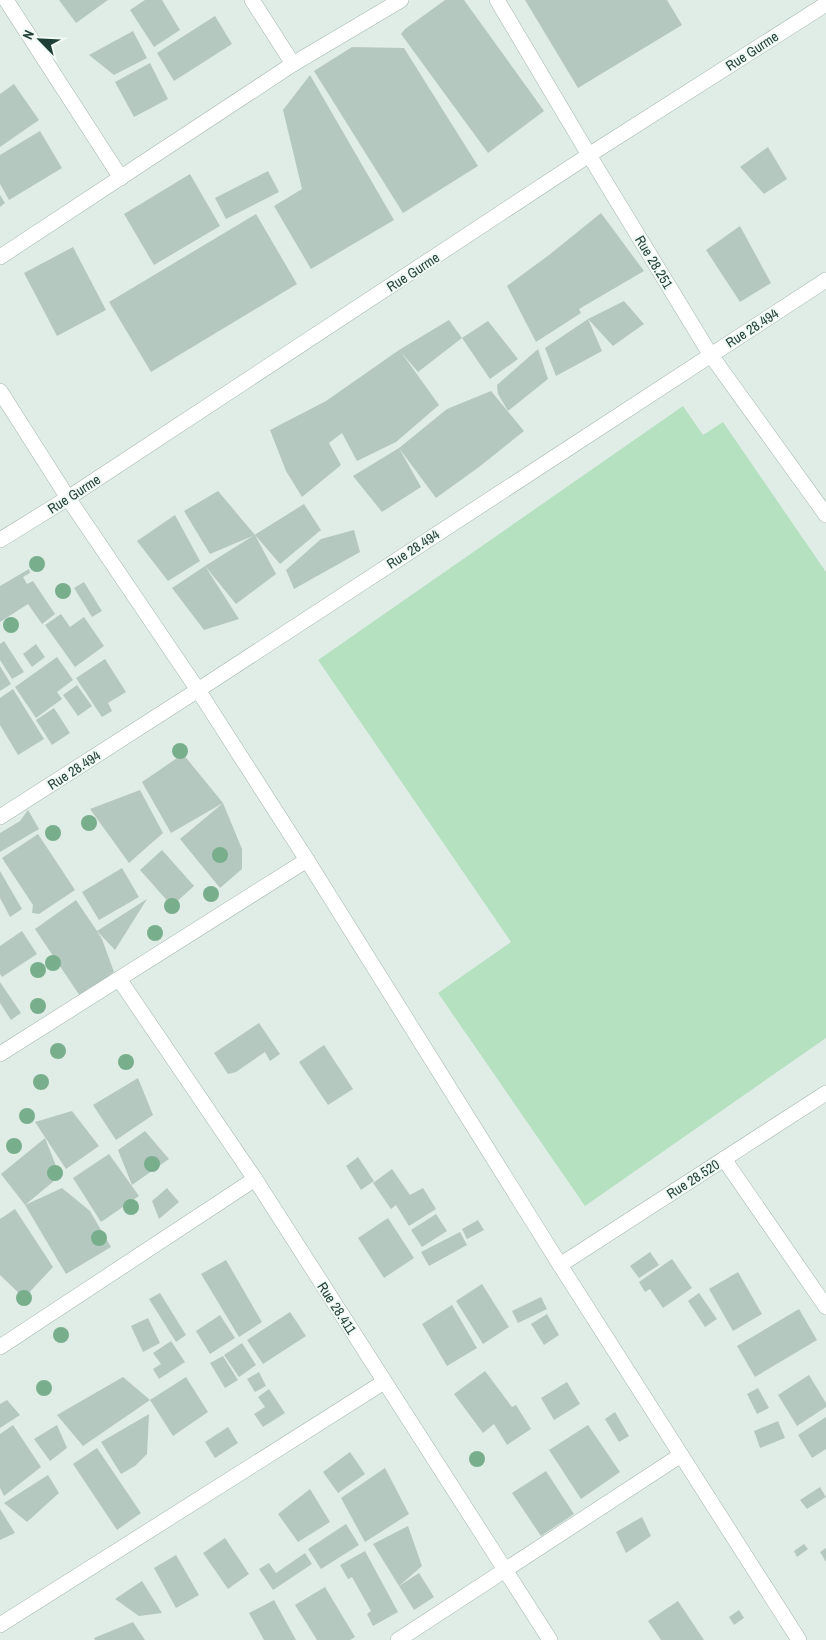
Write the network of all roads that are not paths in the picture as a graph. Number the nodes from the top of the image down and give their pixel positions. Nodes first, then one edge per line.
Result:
1 (6, 0) edge
2 (252, 0) edge
3 (400, 0) edge
4 (497, 0) edge
5 (826, 4) edge
6 (293, 64) junction
7 (589, 156) junction
8 (121, 178) junction
9 (0, 257) edge
10 (826, 280) edge
11 (710, 354) junction
12 (0, 390) edge
13 (68, 498) junction
14 (826, 516) edge
15 (0, 540) edge
16 (198, 690) junction
17 (0, 818) edge
18 (307, 860) junction
19 (119, 979) junction
20 (0, 1054) edge
21 (826, 1093) edge
22 (724, 1159) junction
23 (255, 1179) junction
24 (560, 1265) junction
25 (826, 1306) edge
26 (0, 1347) edge
27 (384, 1382) junction
28 (681, 1455) junction
29 (505, 1570) junction
30 (0, 1625) edge
31 (398, 1640) edge
32 (550, 1640) edge
33 (799, 1640) edge

1 - 8 street
2 - 6 street
3 - 6 street
4 - 7 street, Rue 28.251
5 - 7 street, Rue Gurme
6 - 8 street
7 - 11 street, Rue 28.251
7 - 13 street, Rue Gurme
8 - 9 street
10 - 11 street, Rue 28.494
11 - 14 street, Rue 28.251
11 - 16 street, Rue 28.494
12 - 13 street
13 - 15 street, Rue Gurme
13 - 16 street
16 - 17 street, Rue 28.494
16 - 18 street
18 - 19 street
18 - 24 street
19 - 20 street
19 - 23 street, Rue 28.411
21 - 22 street, Rue 28.520
22 - 24 street, Rue 28.520
22 - 25 street
23 - 26 street
23 - 27 street, Rue 28.411
24 - 28 street
27 - 29 street, Rue 28.411
27 - 30 street
28 - 29 street
28 - 33 street
29 - 31 street
29 - 32 street, Rue 28.411

